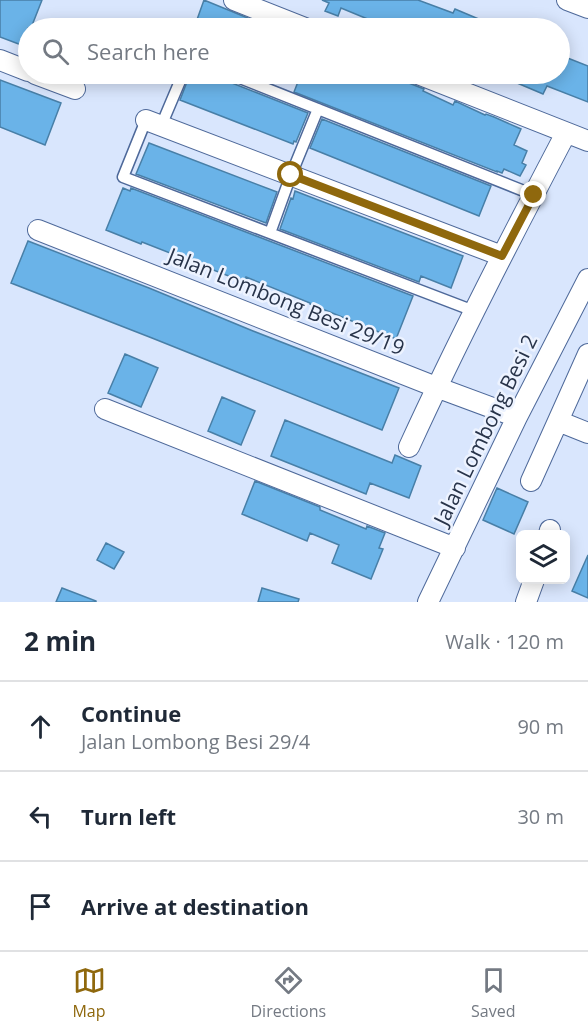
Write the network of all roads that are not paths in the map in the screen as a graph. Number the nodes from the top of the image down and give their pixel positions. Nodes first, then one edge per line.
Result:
1 (234, 0) edge
2 (567, 0) edge
3 (588, 8) edge
4 (280, 18) edge
5 (0, 60) edge
6 (18, 67) edge
7 (62, 84) edge
8 (177, 84) edge
9 (255, 84) edge
10 (443, 84) edge
11 (75, 89) dead end
12 (318, 109) junction
13 (154, 123) junction
14 (566, 133) junction
15 (588, 141) edge
16 (291, 175) junction
17 (534, 195) junction
18 (38, 230) dead end
19 (270, 233) junction
20 (502, 256) junction
21 (587, 285) edge
22 (474, 312) junction
23 (588, 354) edge
24 (436, 387) junction
25 (105, 410) dead end
26 (517, 417) junction
27 (558, 421) junction
28 (588, 433) edge
29 (409, 447) dead end
30 (531, 481) dead end
31 (455, 548) junction
32 (532, 584) edge
33 (428, 602) edge
34 (526, 602) edge

1 - 4 street
2 - 3 street
5 - 6 street
7 - 11 street
8 - 13 lane
9 - 12 lane
10 - 14 street
12 - 16 lane
12 - 17 lane
13 - 16 street
13 - 19 lane
14 - 15 street
14 - 17 street
16 - 19 lane
16 - 20 street
17 - 20 street
18 - 24 street, Jalan Lombong Besi 29/19
19 - 22 lane
20 - 22 street
21 - 26 street, Jalan Lombong Besi 2
22 - 24 street
23 - 27 street
24 - 26 street, Jalan Lombong Besi 29/19
24 - 29 street
25 - 31 street
26 - 31 street, Jalan Lombong Besi 2
27 - 28 street
27 - 30 street
31 - 33 street, Jalan Lombong Besi 2
32 - 34 street

